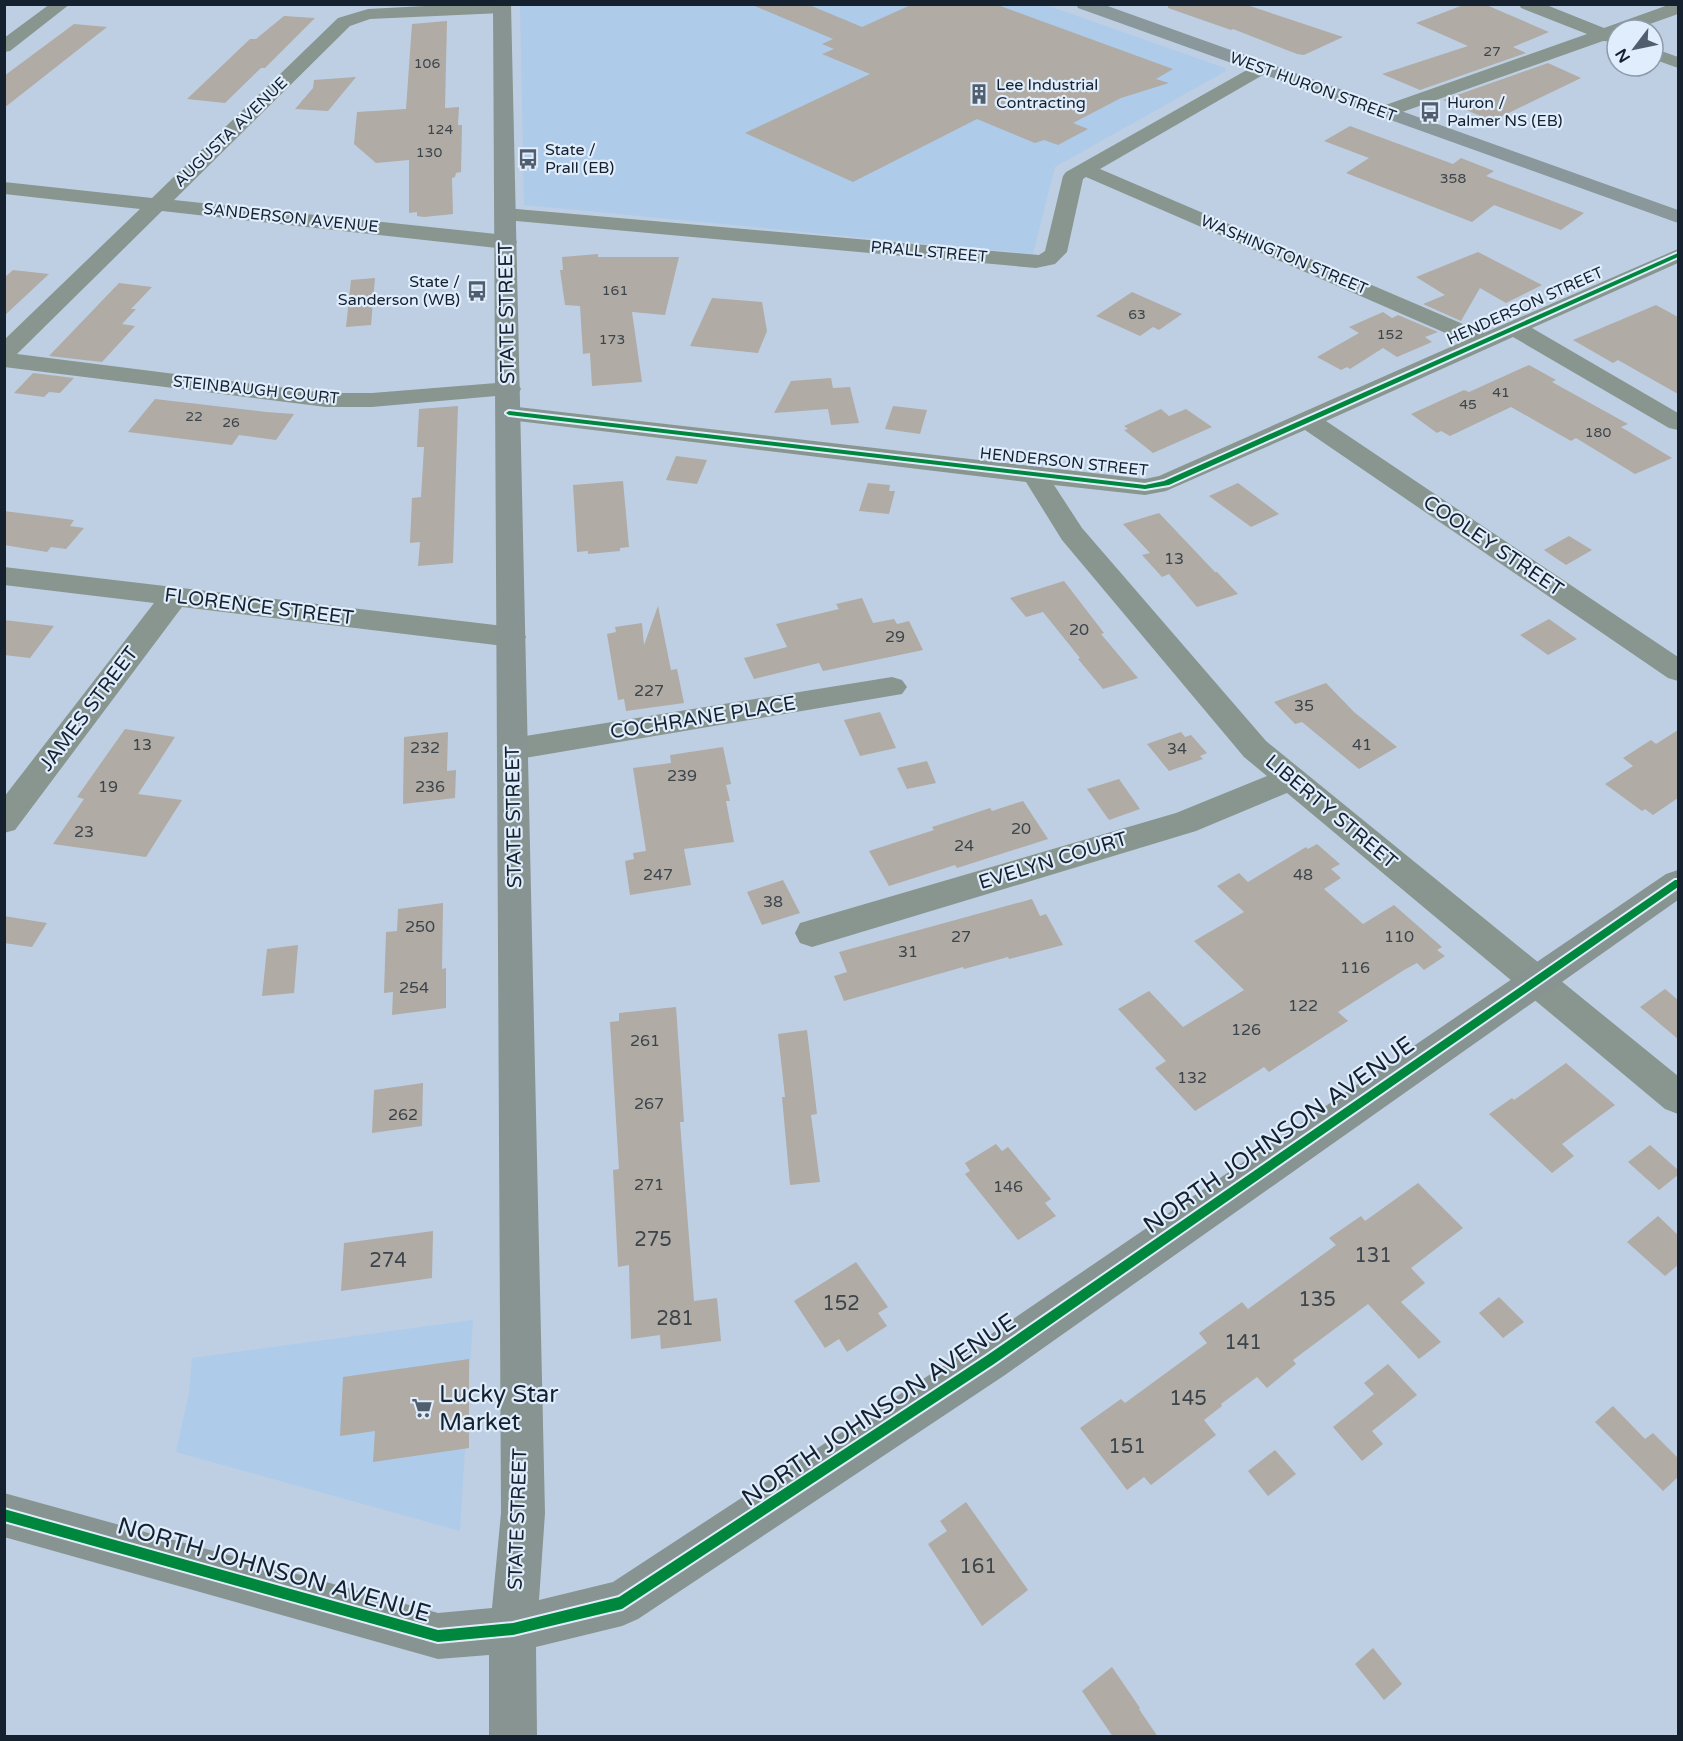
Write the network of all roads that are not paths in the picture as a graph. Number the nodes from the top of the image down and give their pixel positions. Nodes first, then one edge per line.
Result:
1 (62, 4) edge
2 (1084, 4) edge
3 (1527, 4) edge
4 (502, 6) edge
5 (1678, 8) edge
6 (1655, 18) edge
7 (1605, 35) edge
8 (1605, 39) edge
9 (4, 47) edge
10 (1261, 68) junction
11 (1384, 112) junction
12 (1084, 169) junction
13 (4, 188) edge
14 (157, 204) junction
15 (505, 214) junction
16 (1678, 217) edge
17 (506, 242) junction
18 (1678, 255) edge
19 (1513, 327) junction
20 (1483, 341) junction
21 (4, 354) edge
22 (4, 360) edge
23 (509, 401) junction
24 (1306, 420) junction
25 (1678, 423) edge
26 (1035, 475) junction
27 (4, 576) edge
28 (174, 597) junction
29 (513, 638) junction
30 (1678, 671) edge
31 (892, 687) dead end
32 (513, 749) junction
33 (1291, 779) junction
34 (4, 822) edge
35 (1678, 883) edge
36 (812, 933) dead end
37 (1535, 981) junction
38 (1678, 1098) edge
39 (4, 1515) edge
40 (513, 1629) junction
41 (513, 1737) edge

1 - 9 street
2 - 10 highway, WEST HURON STREET
3 - 7 street
4 - 14 street, AUGUSTA AVENUE
4 - 15 main road, STATE STREET
5 - 6 street
8 - 11 street
10 - 11 highway, WEST HURON STREET
10 - 12 street, PRALL STREET
11 - 16 highway, WEST HURON STREET
12 - 15 street, PRALL STREET
12 - 20 street, WASHINGTON STREET
13 - 14 street, SANDERSON AVENUE
14 - 17 street, SANDERSON AVENUE
14 - 21 street, AUGUSTA AVENUE
15 - 17 main road, STATE STREET
17 - 23 main road, STATE STREET
18 - 19 street, HENDERSON STREET
19 - 20 street, HENDERSON STREET
19 - 25 street
20 - 24 street, HENDERSON STREET
22 - 23 street, STEINBAUGH COURT
23 - 26 street, HENDERSON STREET
23 - 29 main road, STATE STREET
24 - 26 street, HENDERSON STREET
24 - 30 street, COOLEY STREET
26 - 33 street, LIBERTY STREET
27 - 28 street, FLORENCE STREET
28 - 29 street, FLORENCE STREET
28 - 34 street, JAMES STREET
29 - 32 main road, STATE STREET
31 - 32 street, COCHRANE PLACE
32 - 40 main road, STATE STREET
33 - 36 street, EVELYN COURT
33 - 37 street, LIBERTY STREET
35 - 37 main road, NORTH JOHNSON AVENUE
37 - 38 street, LIBERTY STREET
37 - 40 main road, NORTH JOHNSON AVENUE
39 - 40 main road, NORTH JOHNSON AVENUE
40 - 41 main road, STATE STREET

